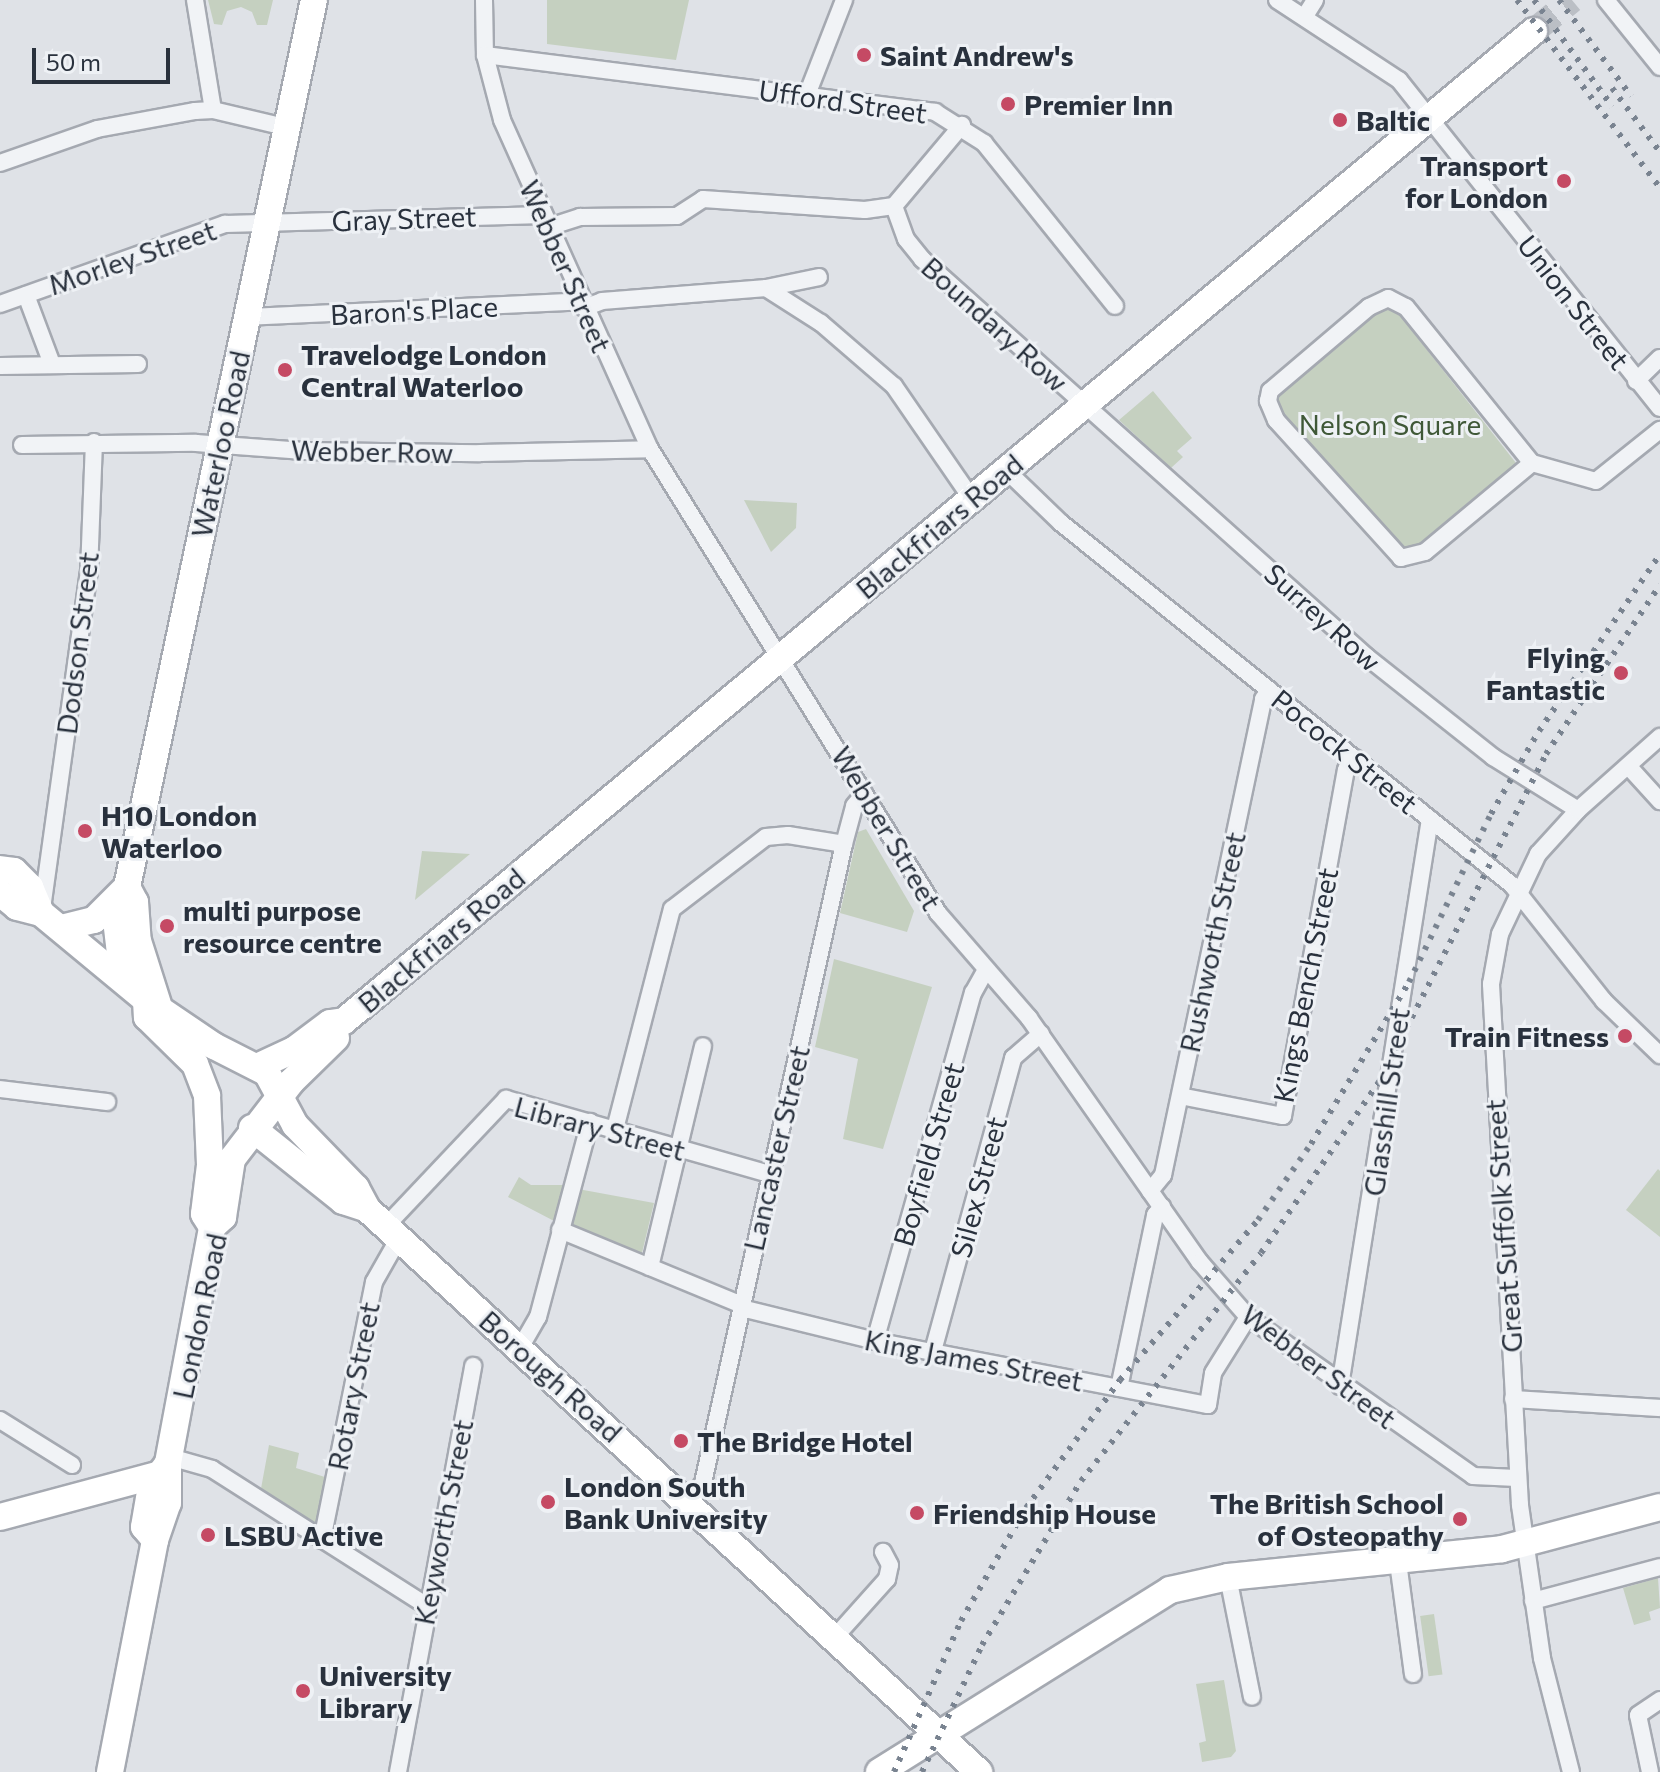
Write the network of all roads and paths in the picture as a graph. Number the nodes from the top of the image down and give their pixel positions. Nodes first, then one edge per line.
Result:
1 (195, 0) edge
2 (314, 0) edge
3 (484, 0) edge
4 (844, 0) edge
5 (1277, 0) edge
6 (1315, 0) edge
7 (1606, 0) edge
8 (1305, 16) junction
9 (1534, 31) tunnel mouth
10 (485, 55) junction
11 (1660, 67) edge
12 (807, 95) junction
13 (213, 110) junction
14 (1430, 119) junction
15 (962, 125) junction
16 (285, 127) junction
17 (0, 163) edge
18 (894, 206) junction
19 (265, 221) junction
20 (546, 221) junction
21 (819, 277) dead end
22 (766, 288) junction
23 (26, 295) junction
24 (0, 304) edge
25 (582, 304) junction
26 (1115, 306) dead end
27 (247, 317) junction
28 (1660, 358) edge
29 (52, 364) junction
30 (138, 364) dead end
31 (0, 366) edge
32 (1636, 381) junction
33 (1084, 405) junction
34 (1660, 408) edge
35 (1660, 430) edge
36 (94, 442) junction
37 (220, 444) junction
38 (22, 445) dead end
39 (650, 449) junction
40 (1532, 463) junction
41 (1006, 470) junction
42 (972, 499) junction
43 (782, 656) junction
44 (1270, 690) junction
45 (1660, 737) edge
46 (1355, 758) junction
47 (1630, 768) junction
48 (864, 794) junction
49 (1660, 801) edge
50 (1578, 810) junction
51 (1430, 819) junction
52 (844, 844) junction
53 (0, 869) edge
54 (1517, 891) junction
55 (0, 893) edge
56 (120, 895) junction
57 (51, 921) junction
58 (986, 970) junction
59 (123, 978) junction
60 (152, 1002) junction
61 (344, 1021) junction
62 (1041, 1034) junction
63 (703, 1046) dead end
64 (1660, 1055) edge
65 (249, 1062) junction
66 (0, 1089) edge
67 (279, 1095) junction
68 (1180, 1096) junction
69 (107, 1102) dead end
70 (207, 1105) junction
71 (590, 1122) junction
72 (252, 1128) junction
73 (615, 1129) junction
74 (678, 1147) junction
75 (769, 1174) junction
76 (1150, 1191) junction
77 (1162, 1207) junction
78 (384, 1224) junction
79 (212, 1227) junction
80 (560, 1230) junction
81 (650, 1267) junction
82 (742, 1306) junction
83 (1248, 1317) junction
84 (875, 1341) junction
85 (520, 1348) junction
86 (933, 1351) junction
87 (473, 1366) dead end
88 (1340, 1386) junction
89 (1119, 1388) junction
90 (1513, 1399) junction
91 (1660, 1408) edge
92 (0, 1420) edge
93 (72, 1465) dead end
94 (165, 1465) junction
95 (1517, 1478) junction
96 (690, 1503) junction
97 (1660, 1507) edge
98 (0, 1517) edge
99 (322, 1540) junction
100 (1525, 1544) junction
101 (883, 1552) dead end
102 (1398, 1562) junction
103 (1660, 1567) edge
104 (1228, 1577) junction
105 (1533, 1601) junction
106 (427, 1606) junction
107 (835, 1637) junction
108 (1413, 1674) dead end
109 (1252, 1697) dead end
110 (1660, 1700) edge
111 (938, 1733) junction
112 (110, 1772) edge
113 (398, 1772) edge
114 (879, 1772) edge
115 (979, 1772) edge
116 (1571, 1772) edge
117 (1650, 1772) edge

1 - 13 street
2 - 16 main road, Waterloo Road
3 - 10 street, Webber Street
4 - 12 street
5 - 8 street, Union Street
6 - 8 street
7 - 11 street
8 - 14 street, Union Street
9 - 14 main road, Blackfriars Road
10 - 12 street, Ufford Street
10 - 20 street, Webber Street
12 - 15 street, Ufford Street
13 - 16 street
13 - 17 street
14 - 32 street, Union Street
14 - 33 main road, Blackfriars Road
15 - 18 street
15 - 26 street, Ufford Street
16 - 19 main road, Waterloo Road
18 - 20 street, Gray Street
18 - 33 street, Boundary Row
19 - 20 street, Gray Street
19 - 23 street, Morley Street
19 - 27 main road, Waterloo Road
20 - 25 street, Webber Street
21 - 22 street, Baron's Place
22 - 25 street, Baron's Place
22 - 42 street
23 - 24 street, Morley Street
23 - 29 street
25 - 27 street, Baron's Place
25 - 39 street, Webber Street
27 - 37 main road, Waterloo Road
28 - 32 street
29 - 30 street
29 - 31 street
32 - 34 street, Union Street
33 - 41 main road, Blackfriars Road
33 - 50 street, Surrey Row
35 - 40 street
36 - 37 street, Webber Row
36 - 38 street
36 - 57 street, Dodson Street
37 - 39 street, Webber Row
37 - 56 main road, Waterloo Road
39 - 43 street, Webber Street
40 - 40 street
41 - 42 main road, Blackfriars Road
41 - 44 street, Pocock Street
42 - 43 main road, Blackfriars Road
43 - 48 street, Webber Street
43 - 61 main road, Blackfriars Road
44 - 46 street, Pocock Street
44 - 68 street, Rushworth Street
45 - 47 street, Great Suffolk Street
46 - 51 street, Pocock Street
46 - 68 street, Kings Bench Street
47 - 49 street
47 - 50 street, Great Suffolk Street
48 - 52 street, Lancaster Street
48 - 58 street, Webber Street
50 - 54 street, Great Suffolk Street
51 - 54 street, Pocock Street
51 - 88 street, Glasshill Street
52 - 73 street
52 - 75 street, Lancaster Street
53 - 57 main road
54 - 64 street, Pocock Street
54 - 90 street, Great Suffolk Street
55 - 57 main road
56 - 57 main road
56 - 59 main road
56 - 60 main road, Waterloo Road
57 - 59 main road
58 - 62 street, Webber Street
58 - 84 street, Boyfield Street
59 - 60 main road
60 - 65 main road
60 - 70 main road
61 - 65 main road, Blackfriars Road
61 - 67 main road, Blackfriars Road
62 - 76 street, Webber Street
62 - 86 street, Silex Street
63 - 74 street
65 - 67 main road, Borough Road
65 - 70 main road
66 - 69 street
67 - 72 main road, Blackfriars Road
67 - 78 main road, Borough Road
68 - 76 street, Rushworth Street
70 - 79 main road
71 - 73 street, Library Street
71 - 78 street, Library Street
71 - 80 street
72 - 78 main road, Borough Road
72 - 79 main road, London Road
73 - 74 street, Library Street
74 - 75 street, Library Street
74 - 81 street
75 - 82 street, Lancaster Street
76 - 77 street, Webber Street
77 - 83 street, Webber Street
77 - 89 street
78 - 85 main road, Borough Road
78 - 99 street, Rotary Street
79 - 94 main road, London Road
80 - 81 street, King James Street
80 - 85 street
81 - 82 street, King James Street
82 - 84 street, King James Street
82 - 96 street, Lancaster Street
83 - 88 street, Webber Street
83 - 89 street, King James Street
84 - 86 street, King James Street
85 - 96 main road, Borough Road
86 - 89 street, King James Street
87 - 106 street, Keyworth Street
88 - 95 street, Webber Street
90 - 91 street
90 - 95 street, Great Suffolk Street
92 - 93 street
94 - 98 main road
94 - 99 street
94 - 112 main road, London Road
95 - 100 street, Great Suffolk Street
96 - 107 main road, Borough Road
97 - 100 main road
99 - 106 street
100 - 102 main road
100 - 105 street, Great Suffolk Street
101 - 107 street
102 - 104 main road
102 - 108 street
103 - 105 street
104 - 109 street
104 - 111 main road
105 - 116 street, Great Suffolk Street
106 - 113 street, Keyworth Street
107 - 111 main road, Borough Road
110 - 117 street
111 - 114 main road
111 - 115 main road, Borough Road

